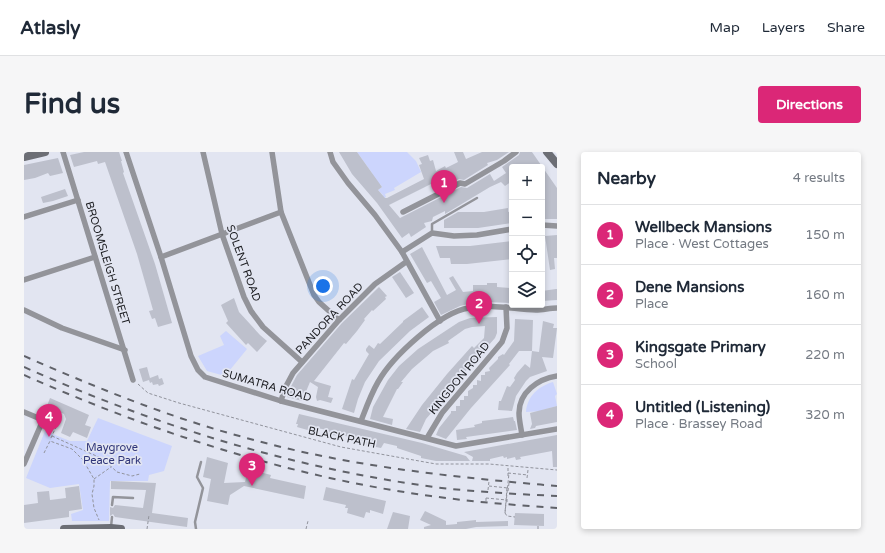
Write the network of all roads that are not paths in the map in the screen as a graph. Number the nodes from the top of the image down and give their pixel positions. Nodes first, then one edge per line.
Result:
1 (45, 152) edge
2 (63, 152) edge
3 (126, 152) edge
4 (202, 152) edge
5 (272, 152) edge
6 (330, 152) edge
7 (516, 152) edge
8 (547, 152) edge
9 (24, 156) edge
10 (557, 164) edge
11 (477, 198) dead end
12 (78, 200) junction
13 (281, 212) junction
14 (403, 212) dead end
15 (24, 218) edge
16 (545, 225) edge
17 (557, 226) edge
18 (509, 230) edge
19 (222, 234) junction
20 (432, 234) junction
21 (402, 252) junction
22 (95, 257) junction
23 (161, 257) junction
24 (406, 262) junction
25 (24, 280) edge
26 (506, 307) junction
27 (557, 308) edge
28 (24, 310) edge
29 (339, 320) junction
30 (440, 321) junction
31 (124, 350) junction
32 (302, 362) junction
33 (557, 376) edge
34 (133, 380) road end
35 (281, 401) junction
36 (24, 412) edge
37 (362, 421) junction
38 (557, 429) edge
39 (522, 435) junction
40 (427, 438) junction
41 (201, 462) dead end
42 (24, 464) edge
43 (133, 498) dead end
44 (112, 505) dead end
45 (112, 517) dead end
46 (111, 525) junction
47 (64, 529) edge
48 (121, 529) edge
49 (196, 529) edge

1 - 9 street
2 - 12 street, BROOMSLEIGH STREET
3 - 23 street, SUMATRA ROAD
4 - 19 street, SOLENT ROAD
5 - 13 street
6 - 21 street
7 - 14 street
8 - 10 street
11 - 20 lane
12 - 15 street
12 - 22 street, BROOMSLEIGH STREET
13 - 19 street
13 - 29 street
16 - 17 street
18 - 20 street
19 - 23 street
19 - 32 street, SOLENT ROAD
20 - 21 street
21 - 24 street
22 - 25 street
22 - 31 street, BROOMSLEIGH STREET
23 - 35 street, SUMATRA ROAD
24 - 29 street, PANDORA ROAD
24 - 30 street
26 - 27 street
26 - 30 street
26 - 40 street, KINGDON ROAD
28 - 31 street
29 - 32 street, PANDORA ROAD
30 - 37 street
31 - 34 street, BROOMSLEIGH STREET
32 - 35 street, PANDORA ROAD
33 - 39 street
35 - 37 street, SUMATRA ROAD
36 - 42 street
37 - 40 street, SUMATRA ROAD
38 - 39 street, SUMATRA ROAD
39 - 40 street, SUMATRA ROAD
41 - 49 lane
43 - 44 lane
45 - 46 lane
46 - 47 street
46 - 48 street

